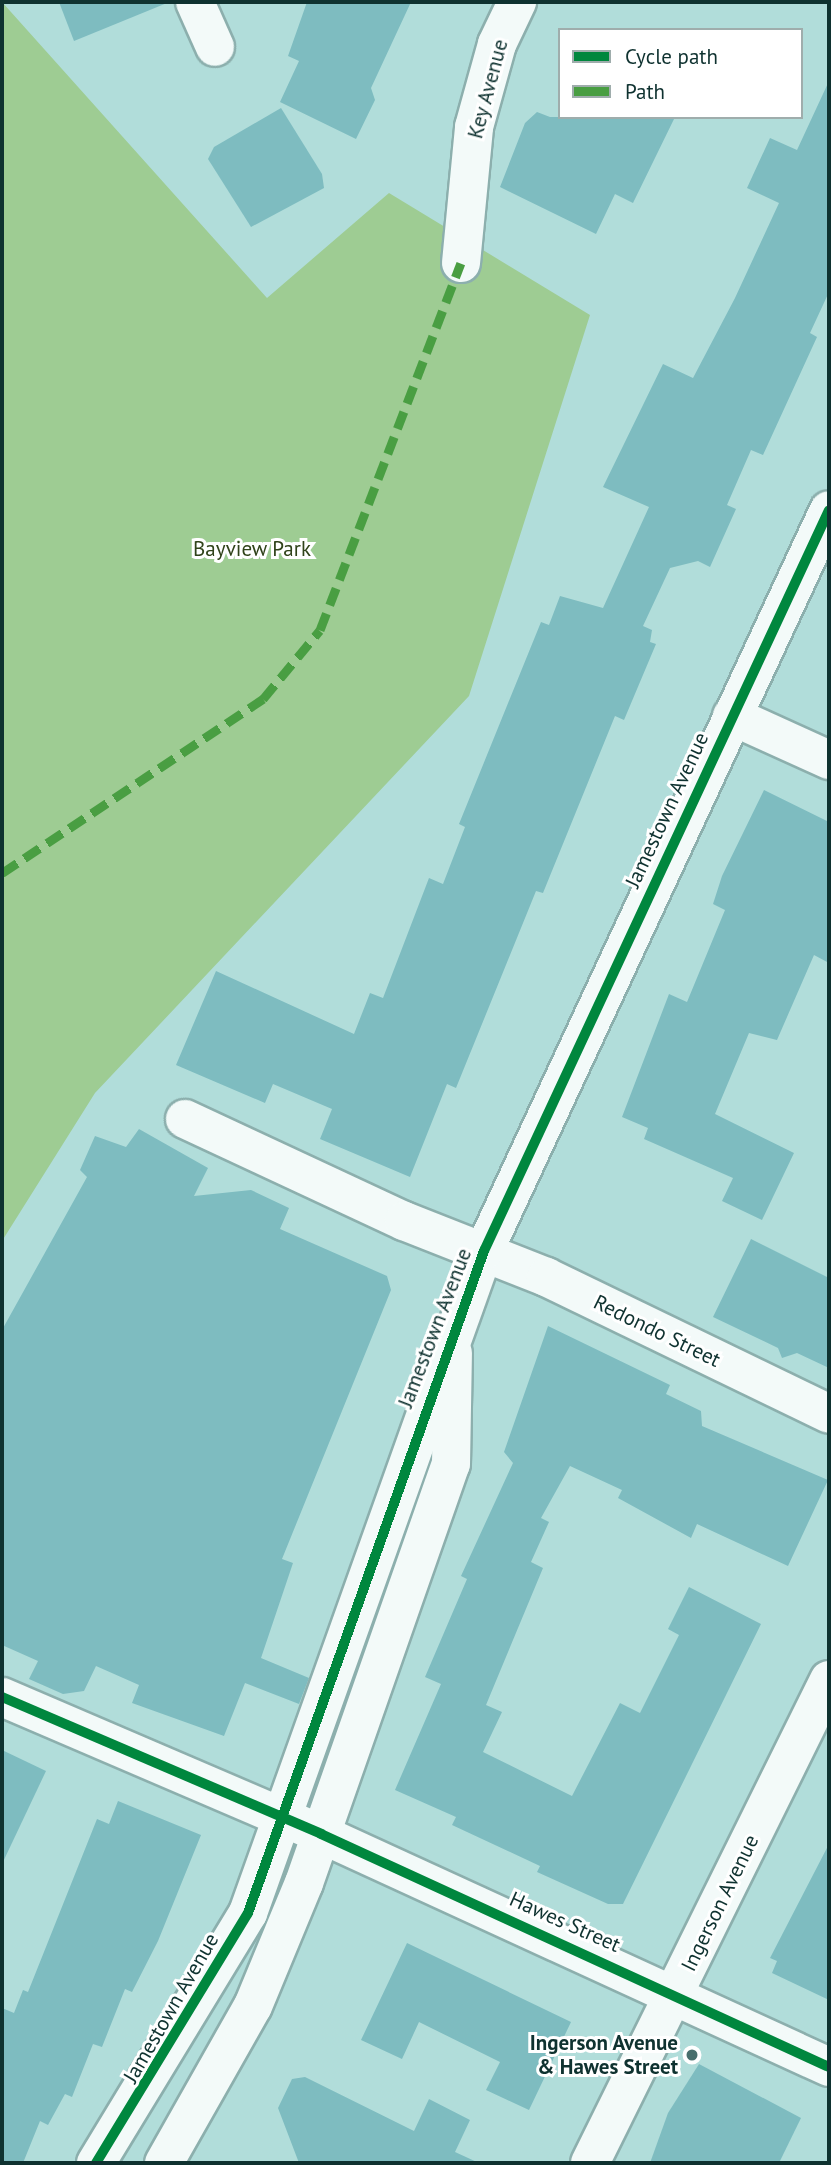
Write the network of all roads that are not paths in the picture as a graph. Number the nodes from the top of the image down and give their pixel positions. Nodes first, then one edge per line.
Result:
1 (195, 2) edge
2 (517, 2) edge
3 (215, 47) dead end
4 (461, 263) dead end
5 (829, 510) edge
6 (733, 716) junction
7 (829, 760) edge
8 (185, 1119) dead end
9 (484, 1251) junction
10 (453, 1333) junction
11 (829, 1414) edge
12 (829, 1680) edge
13 (2, 1697) edge
14 (282, 1822) junction
15 (321, 1834) junction
16 (675, 1994) junction
17 (829, 2067) edge
18 (96, 2163) edge
19 (164, 2163) edge
20 (590, 2163) edge

1 - 3 street
2 - 4 street, Key Avenue
5 - 6 street, Jamestown Avenue
6 - 7 street
6 - 9 street, Jamestown Avenue
8 - 9 street, Redondo Street
9 - 10 street, Jamestown Avenue
9 - 11 street, Redondo Street
10 - 14 street, Jamestown Avenue
10 - 15 street, Jamestown Avenue
12 - 16 street, Ingerson Avenue
13 - 14 street, Hawes Street
14 - 15 street, Hawes Street
14 - 18 street, Jamestown Avenue
15 - 16 street, Hawes Street
15 - 19 street, Jamestown Avenue
16 - 17 street, Hawes Street
16 - 20 street, Ingerson Avenue

